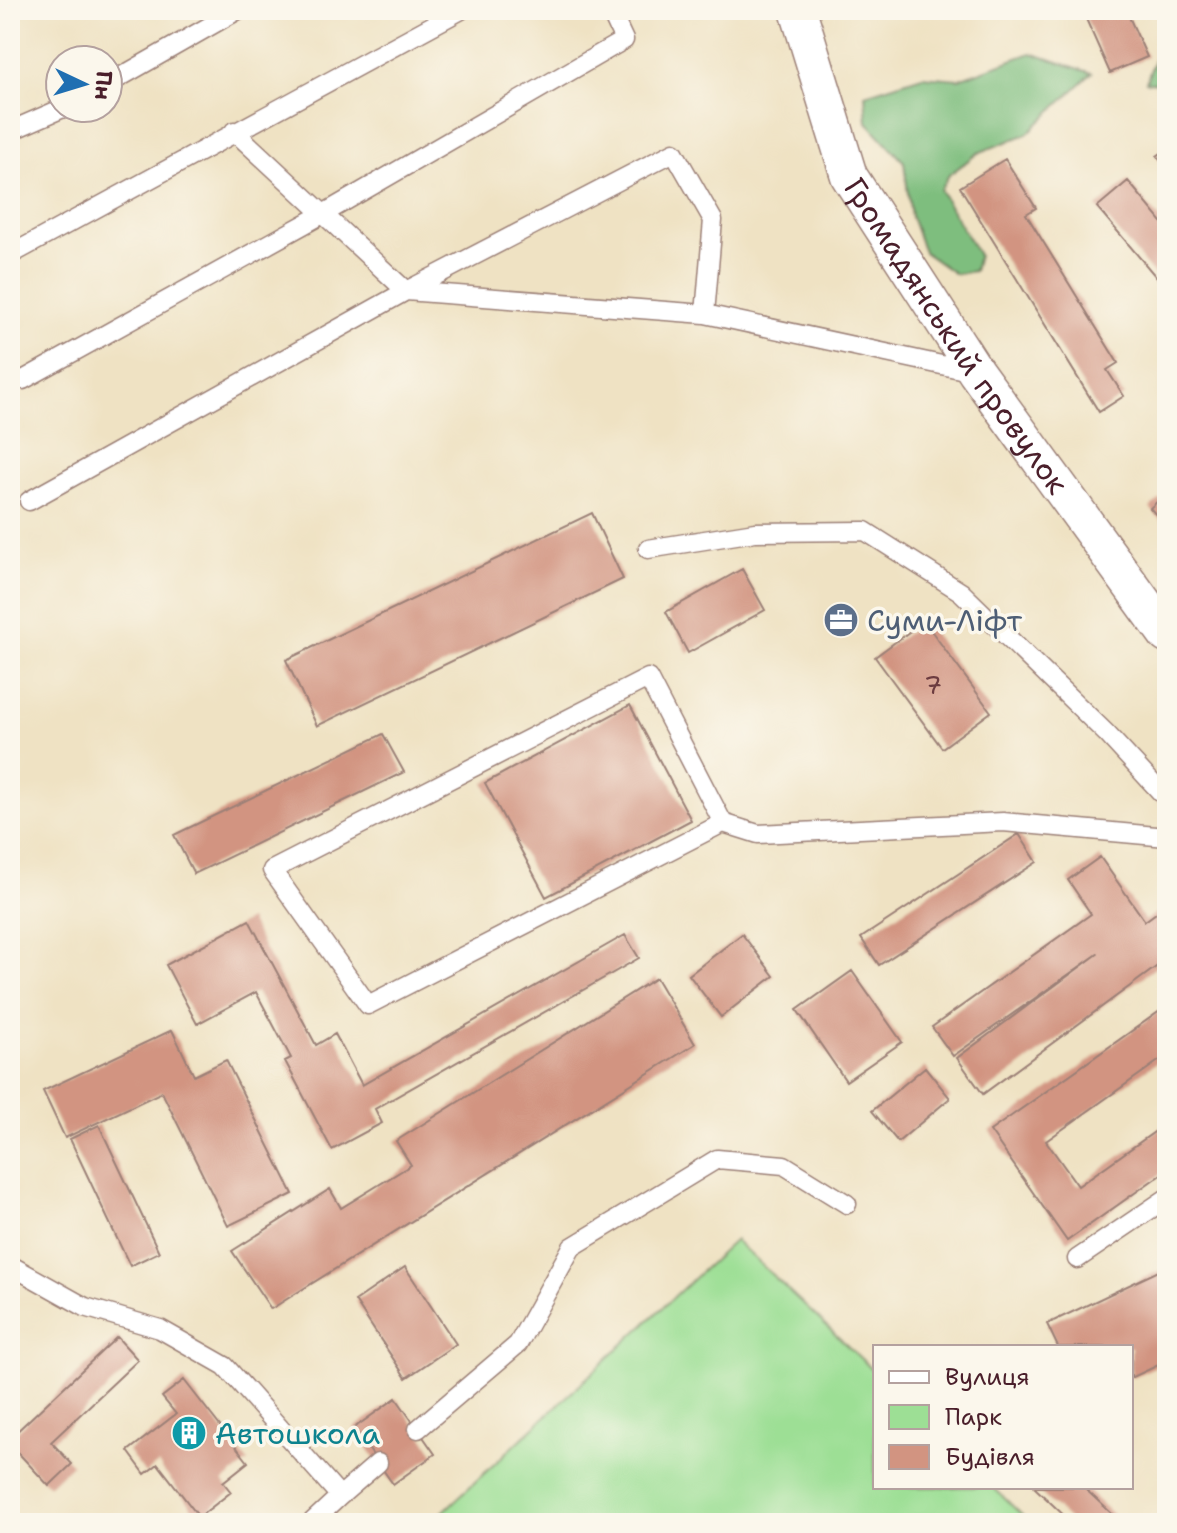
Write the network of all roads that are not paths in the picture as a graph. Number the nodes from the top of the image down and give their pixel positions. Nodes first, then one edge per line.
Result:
1 (238, 10) edge
2 (461, 10) edge
3 (610, 10) edge
4 (801, 11) edge
5 (124, 75) edge
6 (44, 116) edge
7 (10, 131) edge
8 (234, 131) junction
9 (323, 214) junction
10 (10, 255) edge
11 (406, 291) junction
12 (705, 314) junction
13 (976, 372) junction
14 (23, 380) dead end
15 (29, 501) dead end
16 (648, 549) dead end
17 (1167, 635) edge
18 (1167, 799) edge
19 (723, 823) junction
20 (1167, 837) edge
21 (1167, 1198) edge
22 (847, 1204) dead end
23 (1077, 1259) dead end
24 (10, 1265) edge
25 (418, 1429) dead end
26 (378, 1463) dead end
27 (340, 1496) junction
28 (311, 1523) edge

1 - 5 lane
2 - 8 lane
3 - 9 lane
4 - 13 street, Громадянський провулок
6 - 7 lane
8 - 9 lane
8 - 10 lane
9 - 11 lane
9 - 14 lane
11 - 12 lane
11 - 12 lane
11 - 15 lane
12 - 13 lane
13 - 17 street, Громадянський провулок
16 - 18 lane
19 - 19 lane
19 - 20 lane
21 - 23 lane
22 - 25 lane
24 - 27 lane
26 - 27 lane
27 - 28 lane

